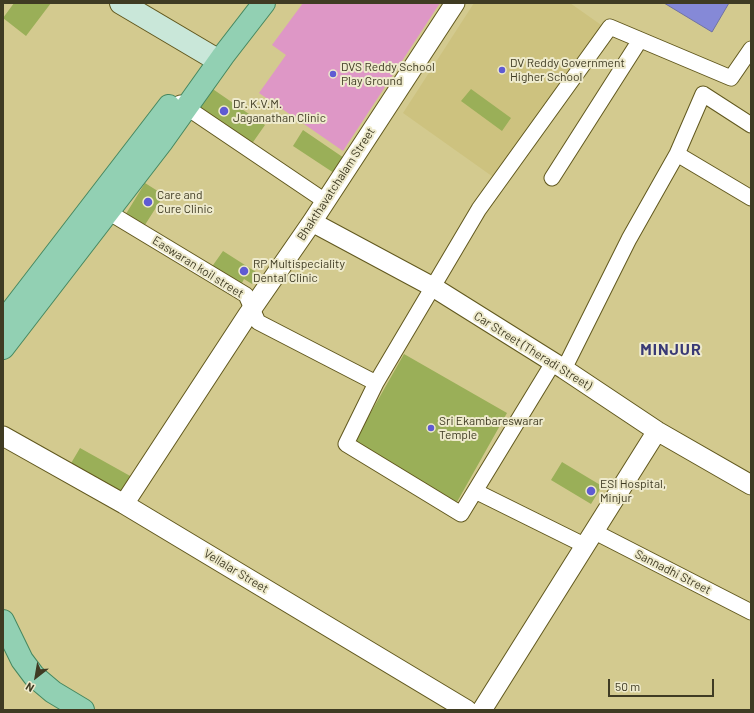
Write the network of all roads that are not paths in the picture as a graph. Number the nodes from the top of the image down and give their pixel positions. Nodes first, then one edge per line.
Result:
1 (120, 3) edge
2 (245, 3) edge
3 (264, 3) edge
4 (455, 3) edge
5 (640, 40) junction
6 (751, 49) edge
7 (213, 57) junction
8 (180, 104) junction
9 (751, 125) edge
10 (677, 154) junction
11 (552, 178) dead end
12 (751, 198) edge
13 (325, 201) junction
14 (102, 207) junction
15 (312, 222) junction
16 (433, 287) junction
17 (252, 309) junction
18 (3, 322) edge
19 (3, 348) edge
20 (558, 366) junction
21 (376, 383) junction
22 (657, 431) junction
23 (3, 436) edge
24 (750, 482) edge
25 (475, 491) junction
26 (124, 504) junction
27 (590, 539) junction
28 (751, 612) edge
29 (3, 621) edge
30 (83, 710) edge
31 (467, 710) edge
32 (482, 710) edge

1 - 7 main road
2 - 7 main road
3 - 7 main road
4 - 13 street, Bhakthavatchalam Street
5 - 6 street
5 - 11 street
5 - 16 street
7 - 8 main road
8 - 13 street
8 - 14 main road
9 - 10 street
10 - 12 street
10 - 20 street
13 - 15 street, Bhakthavatchalam Street
14 - 17 street, Easwaran koil street
14 - 18 main road
14 - 19 main road
15 - 16 street, Car Street (Theradi Street)
15 - 17 street, Bhakthavatchalam Street
16 - 20 street, Car Street (Theradi Street)
16 - 21 street
17 - 21 street, Easwaran koil street
17 - 26 street, Bhakthavatchalam Street
20 - 22 street, Car Street (Theradi Street)
20 - 25 street
21 - 25 street
22 - 24 street, Car Street (Theradi Street)
22 - 27 street
23 - 26 street, Vellalar Street
25 - 27 street, Sannadhi Street
26 - 31 street, Vellalar Street
27 - 28 street, Sannadhi Street
27 - 32 street
29 - 30 main road

